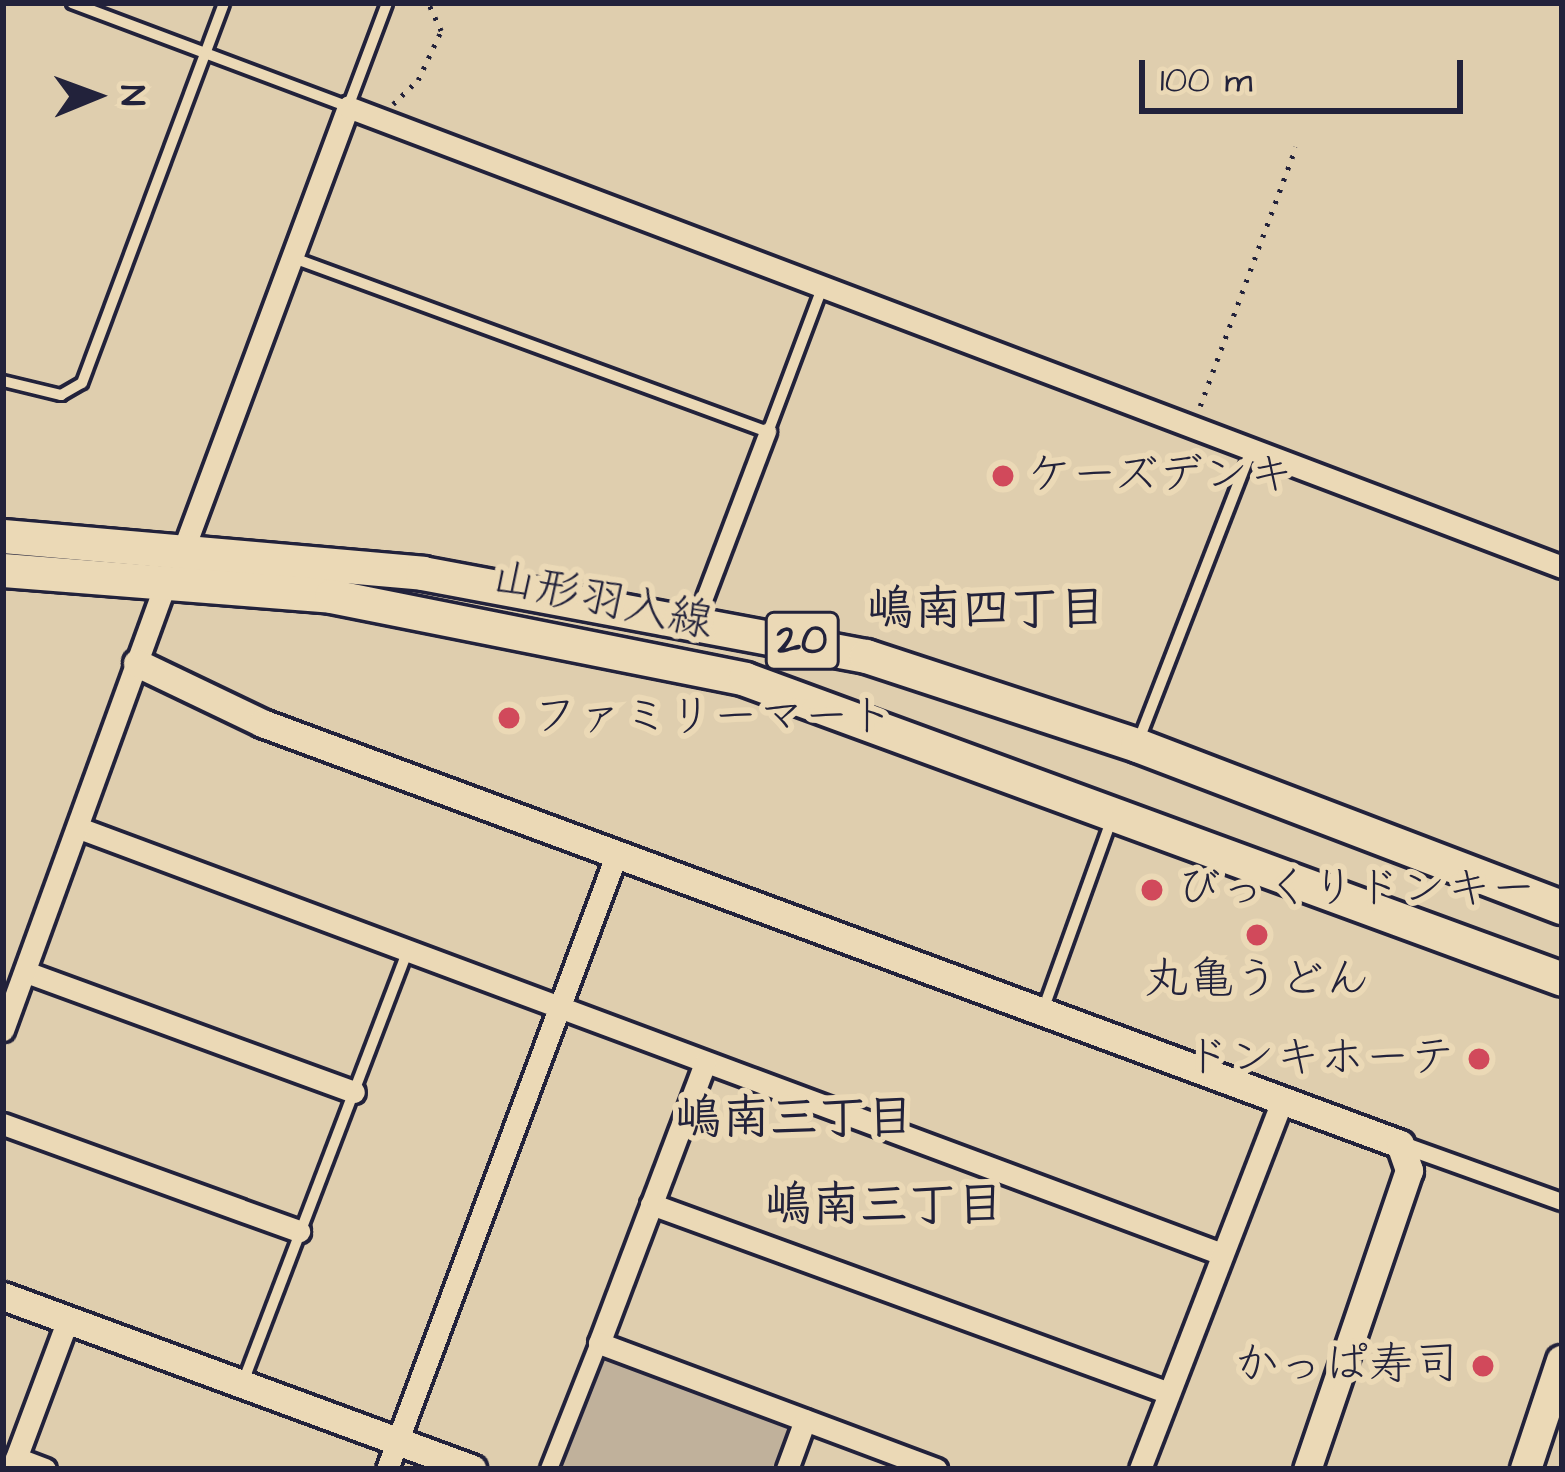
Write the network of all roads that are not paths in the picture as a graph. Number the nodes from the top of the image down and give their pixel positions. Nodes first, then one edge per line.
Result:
1 (72, 3) edge
2 (224, 3) edge
3 (387, 3) edge
4 (207, 50) junction
5 (349, 107) junction
6 (291, 257) junction
7 (824, 285) junction
8 (3, 381) edge
9 (768, 432) junction
10 (1252, 448) junction
11 (3, 536) edge
12 (184, 548) junction
13 (1562, 567) edge
14 (3, 570) edge
15 (166, 581) junction
16 (706, 598) dead end
17 (137, 664) junction
18 (1137, 745) junction
19 (1113, 815) junction
20 (79, 828) junction
21 (616, 856) junction
22 (1562, 907) edge
23 (408, 951) junction
24 (26, 972) junction
25 (1562, 980) edge
26 (558, 1009) junction
27 (1042, 1013) junction
28 (3, 1030) edge
29 (705, 1063) junction
30 (354, 1092) junction
31 (1282, 1101) junction
32 (3, 1124) edge
33 (1400, 1144) junction
34 (1562, 1202) edge
35 (651, 1204) junction
36 (299, 1232) junction
37 (1222, 1254) junction
38 (3, 1296) edge
39 (68, 1319) junction
40 (598, 1342) junction
41 (1562, 1361) edge
42 (243, 1382) junction
43 (1169, 1393) junction
44 (805, 1420) junction
45 (398, 1441) junction
46 (14, 1464) edge
47 (45, 1469) edge
48 (387, 1469) edge
49 (472, 1469) edge
50 (549, 1469) edge
51 (787, 1469) edge
52 (936, 1469) edge
53 (1140, 1469) edge
54 (1307, 1469) edge
55 (1526, 1469) edge

1 - 4 lane
2 - 4 lane
3 - 5 lane
4 - 5 lane
4 - 8 lane
5 - 6 street
5 - 7 street
6 - 9 lane
6 - 12 street
7 - 9 lane
7 - 10 street
9 - 16 street
10 - 13 street
10 - 18 lane
11 - 12 main road, 山形羽入線 / 20
12 - 18 main road, 山形羽入線 / 20
14 - 15 main road, 山形羽入線 / 20
15 - 17 street
15 - 19 main road, 山形羽入線 / 20
17 - 20 street
17 - 21 street
18 - 22 main road, 山形羽入線 / 20
19 - 25 main road, 山形羽入線 / 20
19 - 27 lane
20 - 23 street
20 - 24 street
21 - 26 street
21 - 27 street
23 - 26 street
23 - 30 lane
24 - 28 street
24 - 30 street
26 - 29 street
26 - 45 street
27 - 31 street
29 - 35 street
29 - 37 street
30 - 36 lane
31 - 33 street
31 - 37 street
32 - 36 street
33 - 34 street
33 - 54 street
35 - 40 street
35 - 43 street
36 - 42 lane
37 - 43 street
38 - 39 street
39 - 42 street
39 - 46 street
40 - 44 street
40 - 50 street
41 - 55 main road
42 - 45 street
43 - 53 street
44 - 51 street
44 - 52 street
45 - 48 street
45 - 49 street
46 - 47 street

